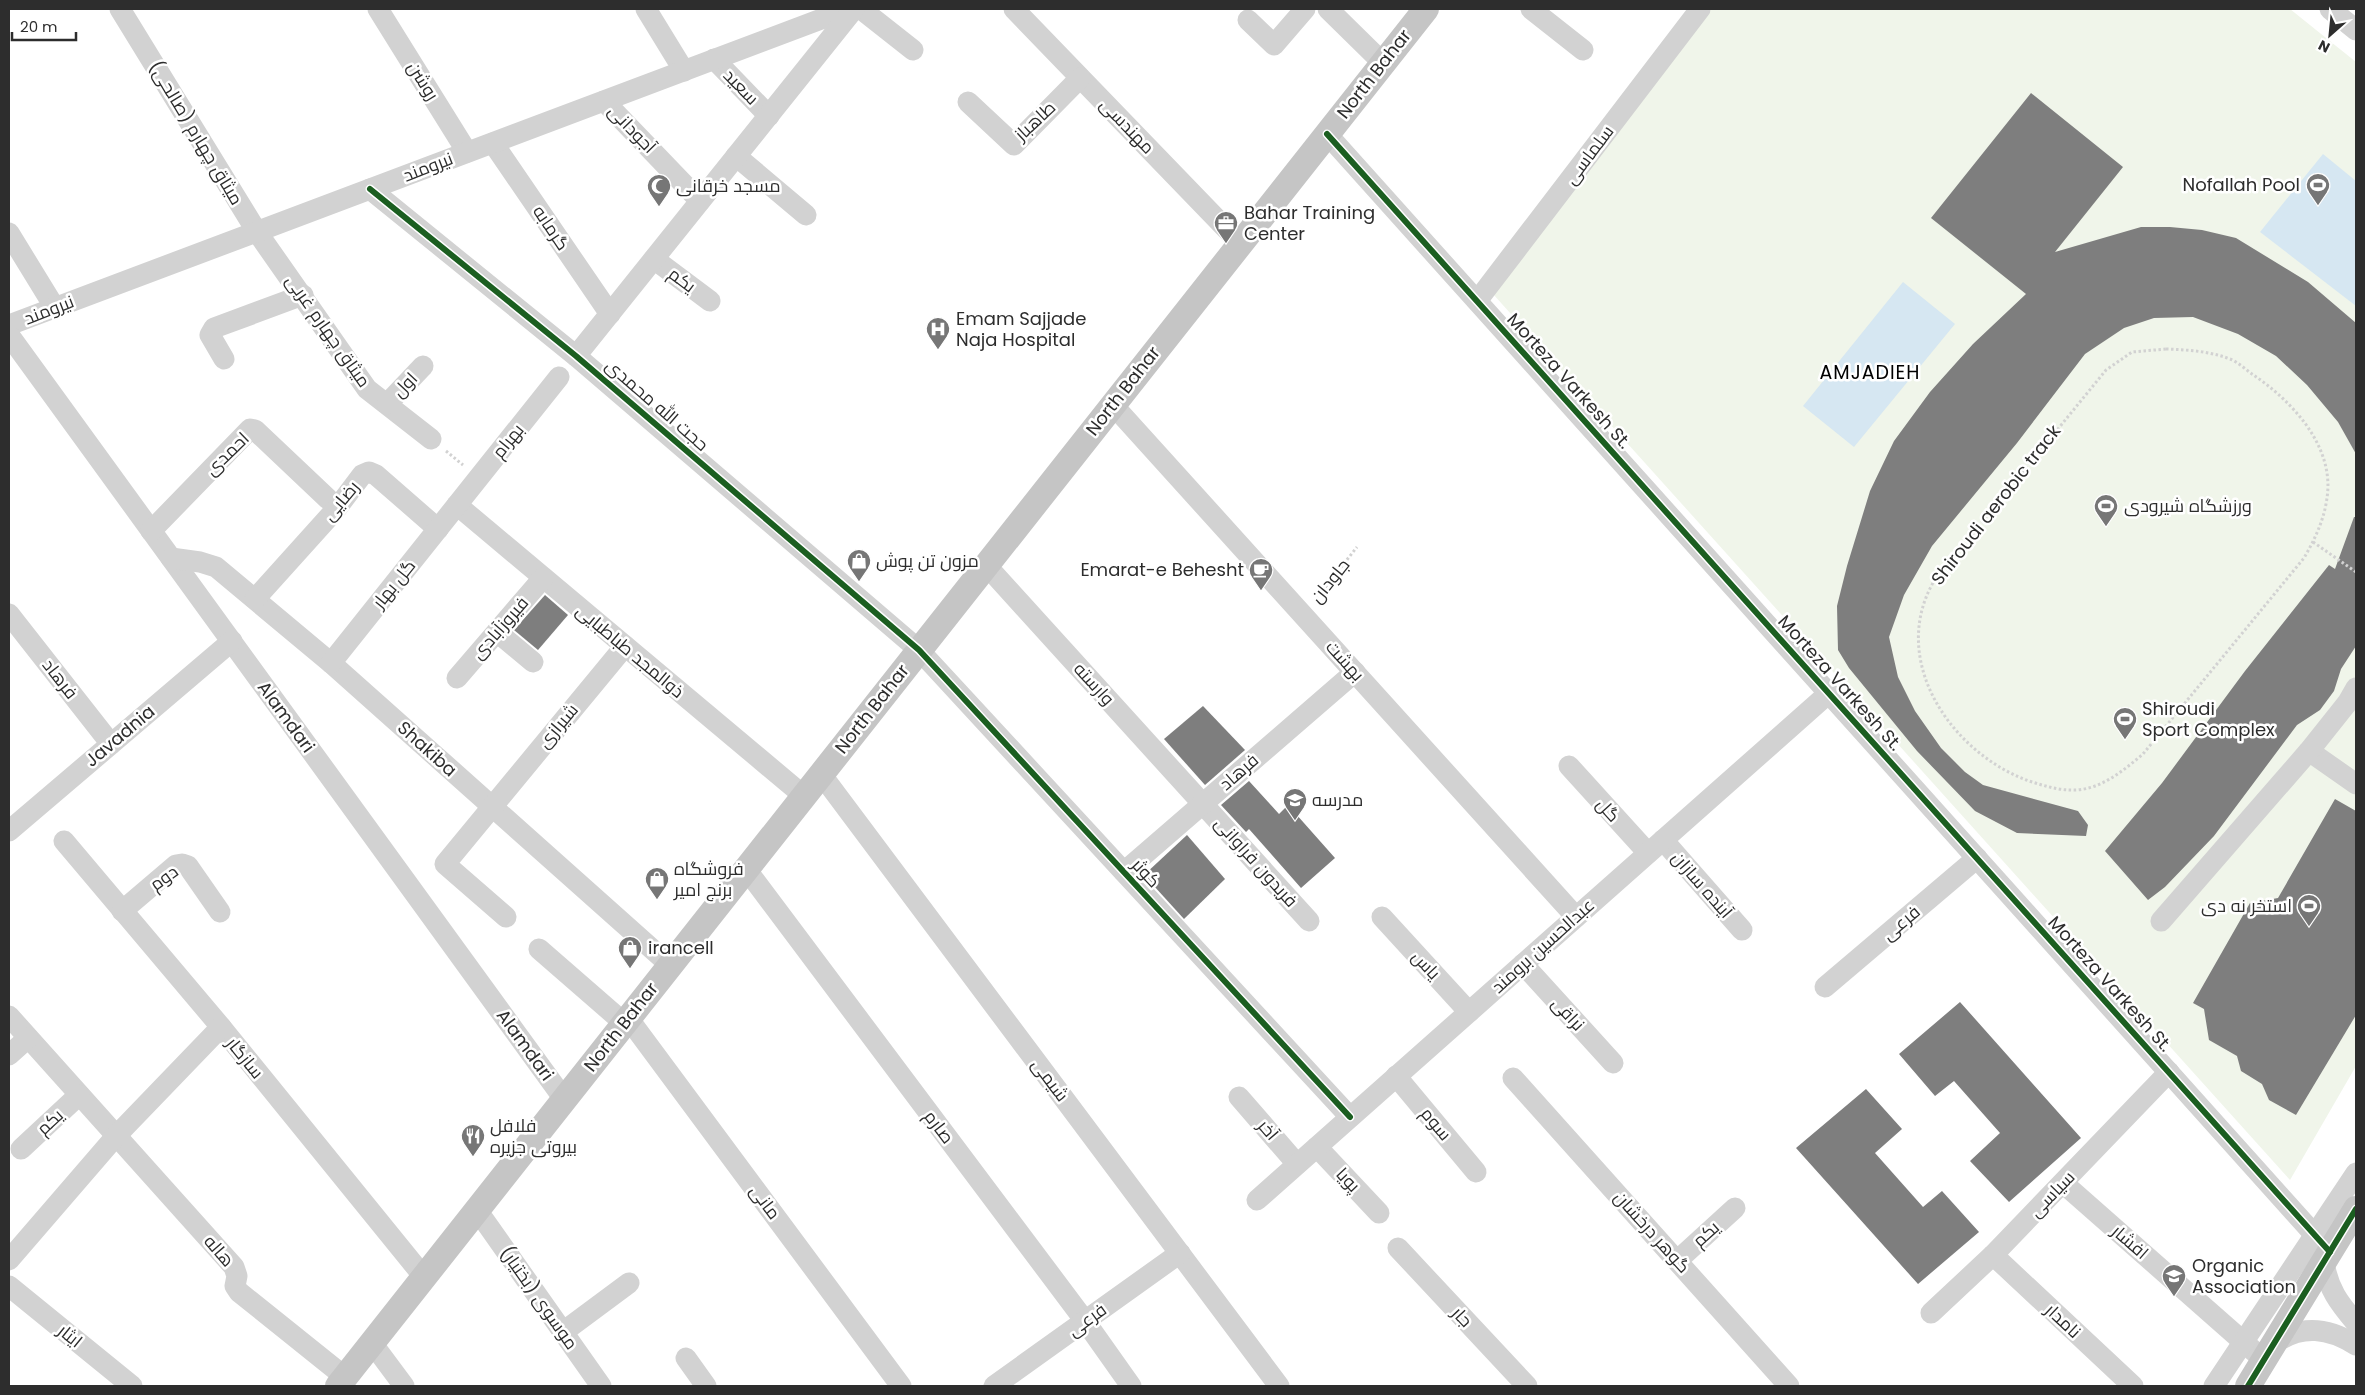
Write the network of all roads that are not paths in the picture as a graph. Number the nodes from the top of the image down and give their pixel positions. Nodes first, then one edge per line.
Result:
1 (120, 9) edge
2 (378, 9) edge
3 (646, 9) edge
4 (848, 9) edge
5 (854, 9) edge
6 (861, 9) edge
7 (1014, 9) edge
8 (1305, 9) edge
9 (1328, 9) edge
10 (1426, 9) edge
11 (1531, 9) edge
12 (1700, 9) edge
13 (2330, 9) edge
14 (1248, 20) dead end
15 (2356, 30) edge
16 (913, 50) dead end
17 (1583, 50) dead end
18 (714, 59) junction
19 (1383, 63) junction
20 (684, 71) junction
21 (1080, 78) junction
22 (604, 101) junction
23 (968, 102) dead end
24 (769, 116) junction
25 (1327, 134) junction
26 (493, 142) junction
27 (467, 152) junction
28 (736, 156) junction
29 (370, 189) junction
30 (700, 202) junction
31 (806, 215) dead end
32 (257, 232) junction
33 (9, 233) edge
34 (1240, 243) junction
35 (654, 258) junction
36 (303, 295) junction
37 (710, 301) dead end
38 (1477, 301) junction
39 (55, 308) junction
40 (610, 314) junction
41 (9, 325) edge
42 (9, 335) edge
43 (576, 356) junction
44 (224, 359) dead end
45 (423, 366) dead end
46 (559, 377) dead end
47 (387, 404) junction
48 (1113, 405) junction
49 (431, 439) road end
50 (328, 499) dead end
51 (457, 505) junction
52 (438, 529) junction
53 (151, 531) junction
54 (171, 558) junction
55 (986, 565) junction
56 (543, 578) junction
57 (254, 599) junction
58 (9, 614) edge
59 (497, 632) junction
60 (232, 642) junction
61 (625, 646) junction
62 (919, 650) junction
63 (533, 662) dead end
64 (331, 663) junction
65 (1355, 672) junction
66 (457, 678) dead end
67 (1829, 693) junction
68 (2354, 699) edge
69 (111, 744) junction
70 (2309, 751) junction
71 (1569, 766) dead end
72 (821, 774) junction
73 (2356, 784) edge
74 (804, 796) junction
75 (1202, 804) junction
76 (492, 806) junction
77 (9, 831) edge
78 (64, 841) dead end
79 (1656, 847) junction
80 (1977, 858) junction
81 (746, 869) junction
82 (1124, 872) junction
83 (122, 911) junction
84 (220, 912) dead end
85 (506, 917) dead end
86 (1382, 917) dead end
87 (1576, 917) junction
88 (1309, 921) dead end
89 (2161, 921) dead end
90 (1742, 930) dead end
91 (539, 949) dead end
92 (1523, 964) junction
93 (670, 965) junction
94 (1825, 987) dead end
95 (1469, 1012) junction
96 (9, 1016) edge
97 (626, 1021) junction
98 (221, 1028) junction
99 (28, 1038) junction
100 (9, 1055) edge
101 (1613, 1063) dead end
102 (2169, 1072) junction
103 (1396, 1076) junction
104 (1513, 1078) dead end
105 (79, 1095) junction
106 (1239, 1097) dead end
107 (564, 1099) junction
108 (1350, 1117) junction
109 (116, 1136) junction
110 (1317, 1147) junction
111 (21, 1149) dead end
112 (1297, 1164) junction
113 (1476, 1172) dead end
114 (2356, 1173) edge
115 (2063, 1183) junction
116 (1258, 1200) dead end
117 (1735, 1208) dead end
118 (2356, 1209) edge
119 (477, 1210) junction
120 (1379, 1214) dead end
121 (1398, 1248) dead end
122 (2323, 1250) junction
123 (1180, 1253) junction
124 (1992, 1255) junction
125 (9, 1260) edge
126 (1678, 1260) junction
127 (424, 1277) junction
128 (629, 1283) dead end
129 (9, 1286) edge
130 (1931, 1313) dead end
131 (1085, 1321) junction
132 (2356, 1323) edge
133 (563, 1332) junction
134 (2242, 1341) junction
135 (372, 1342) junction
136 (2356, 1345) edge
137 (2269, 1352) junction
138 (686, 1358) dead end
139 (341, 1382) edge
140 (132, 1386) edge
141 (404, 1386) edge
142 (601, 1386) edge
143 (706, 1386) edge
144 (901, 1386) edge
145 (994, 1386) edge
146 (1130, 1386) edge
147 (1279, 1386) edge
148 (1527, 1386) edge
149 (1789, 1386) edge
150 (2132, 1386) edge
151 (2214, 1386) edge
152 (2248, 1386) edge

1 - 32 street, میثاق چهارم (صالحی)
2 - 27 street, روشن
3 - 20 street
4 - 18 street, نیرومند
5 - 24 street
6 - 16 street
7 - 21 street, مهندسی
8 - 14 street
9 - 19 street
10 - 19 main road, North Bahar
11 - 17 street
12 - 38 street, سلماسی
13 - 15 street
18 - 20 street, نیرومند
18 - 24 street, سعید
19 - 25 main road, North Bahar
20 - 22 street, نیرومند
21 - 23 street, طاهباز
21 - 34 street, مهندسی
22 - 26 street, نیرومند
22 - 30 street, آجودانی
24 - 28 street
25 - 34 main road, North Bahar
25 - 38 street, Morteza Varkesh St.
26 - 27 street, نیرومند
26 - 40 street, گرمابه
27 - 29 street, نیرومند
28 - 30 street
28 - 31 street
29 - 32 street, نیرومند
29 - 43 street, حجت الله محمدی
30 - 35 street
32 - 36 street, میثاق چهارم غربی
32 - 39 street, نیرومند
33 - 39 street
34 - 48 main road, North Bahar
35 - 37 street, یکم
35 - 40 street
36 - 44 street
36 - 47 street, میثاق چهارم غربی
38 - 67 street, Morteza Varkesh St.
39 - 41 street, نیرومند
40 - 43 street
42 - 53 street, Alamdari
43 - 62 street, حجت الله محمدی
45 - 47 street, اول
46 - 51 street, بهرام
47 - 49 street, میثاق چهارم غربی
48 - 55 main road, North Bahar
48 - 65 street, بهشت
50 - 53 street, احمدی
51 - 52 street, گل بهار
51 - 56 street, ذوالمجد طباطبایی
52 - 57 street, رضایی
52 - 64 street, گل بهار
53 - 54 street, Alamdari
54 - 57 street, Shakiba
54 - 60 street, Alamdari
55 - 62 main road, North Bahar
55 - 75 street, وارسته
56 - 59 street, فیروزآبادی
56 - 61 street, ذوالمجد طباطبایی
57 - 64 street, Shakiba
58 - 69 street, فرهاد
59 - 63 street
59 - 66 street, فیروزآبادی
60 - 69 street, Javadnia
60 - 107 street, Alamdari
61 - 74 street, ذوالمجد طباطبایی
61 - 76 street, شیرازی
62 - 72 main road, North Bahar
62 - 82 street, کوثر
64 - 76 street, Shakiba
65 - 75 street, فرهاد
65 - 87 street, بهشت
67 - 79 street, عبدالحسین برومند
67 - 80 street, Morteza Varkesh St.
68 - 70 street
69 - 77 street, Javadnia
70 - 73 street
70 - 89 street
71 - 79 street, گل
72 - 74 main road, North Bahar
72 - 123 street, شیمی
74 - 81 main road, North Bahar
75 - 82 street, فرهاد
75 - 88 street, فریدون فراوانی
76 - 85 street, شیرازی
76 - 93 street, Shakiba
78 - 83 street, سازگار
79 - 87 street, عبدالحسین برومند
79 - 90 street, آینده سازان
80 - 94 street, فرعی
80 - 102 street, Morteza Varkesh St.
81 - 93 main road, North Bahar
81 - 131 street, صارم
82 - 108 street, کوثر
83 - 84 street, دوم
83 - 98 street, سازگار
86 - 95 street, یاس
87 - 92 street, عبدالحسین برومند
91 - 97 street, مانی
92 - 95 street, عبدالحسین برومند
92 - 101 street, نراقی
93 - 97 main road, North Bahar
95 - 103 street, عبدالحسین برومند
96 - 99 street, هاله
97 - 107 main road, North Bahar
97 - 144 street, مانی
98 - 109 street
98 - 127 street, سازگار
99 - 100 street
99 - 105 street, هاله
102 - 115 street, سیاسی
102 - 122 street, Morteza Varkesh St.
103 - 108 street, عبدالحسین برومند
103 - 113 street, سوم
104 - 126 street, گوهر درخشان
105 - 109 street, هاله
105 - 111 street, یکم
106 - 112 street, آخر
107 - 119 main road, North Bahar
108 - 110 street, عبدالحسین برومند
109 - 125 street
109 - 139 street, هاله
110 - 112 street, عبدالحسین برومند
110 - 120 street, پویا
112 - 116 street, عبدالحسین برومند
114 - 122 street
115 - 124 street, سیاسی
115 - 134 street, افشار
117 - 126 street, یکم
118 - 122 main road
119 - 127 main road, North Bahar
119 - 133 street, موسوی (بختیار)
121 - 148 street, جار
122 - 132 street
122 - 134 street
122 - 137 main road
123 - 131 street, فرعی
123 - 147 street, شیمی
124 - 130 street, سیاسی
124 - 150 street, نامدار
126 - 149 street, گوهر درخشان
127 - 135 main road, North Bahar
128 - 133 street
129 - 140 street, ایثار
131 - 145 street, فرعی
131 - 146 street, صارم
133 - 142 street, موسوی (بختیار)
134 - 137 street, افشار
134 - 151 street
135 - 139 main road, North Bahar
135 - 141 street
136 - 137 street
137 - 152 main road
138 - 143 street

